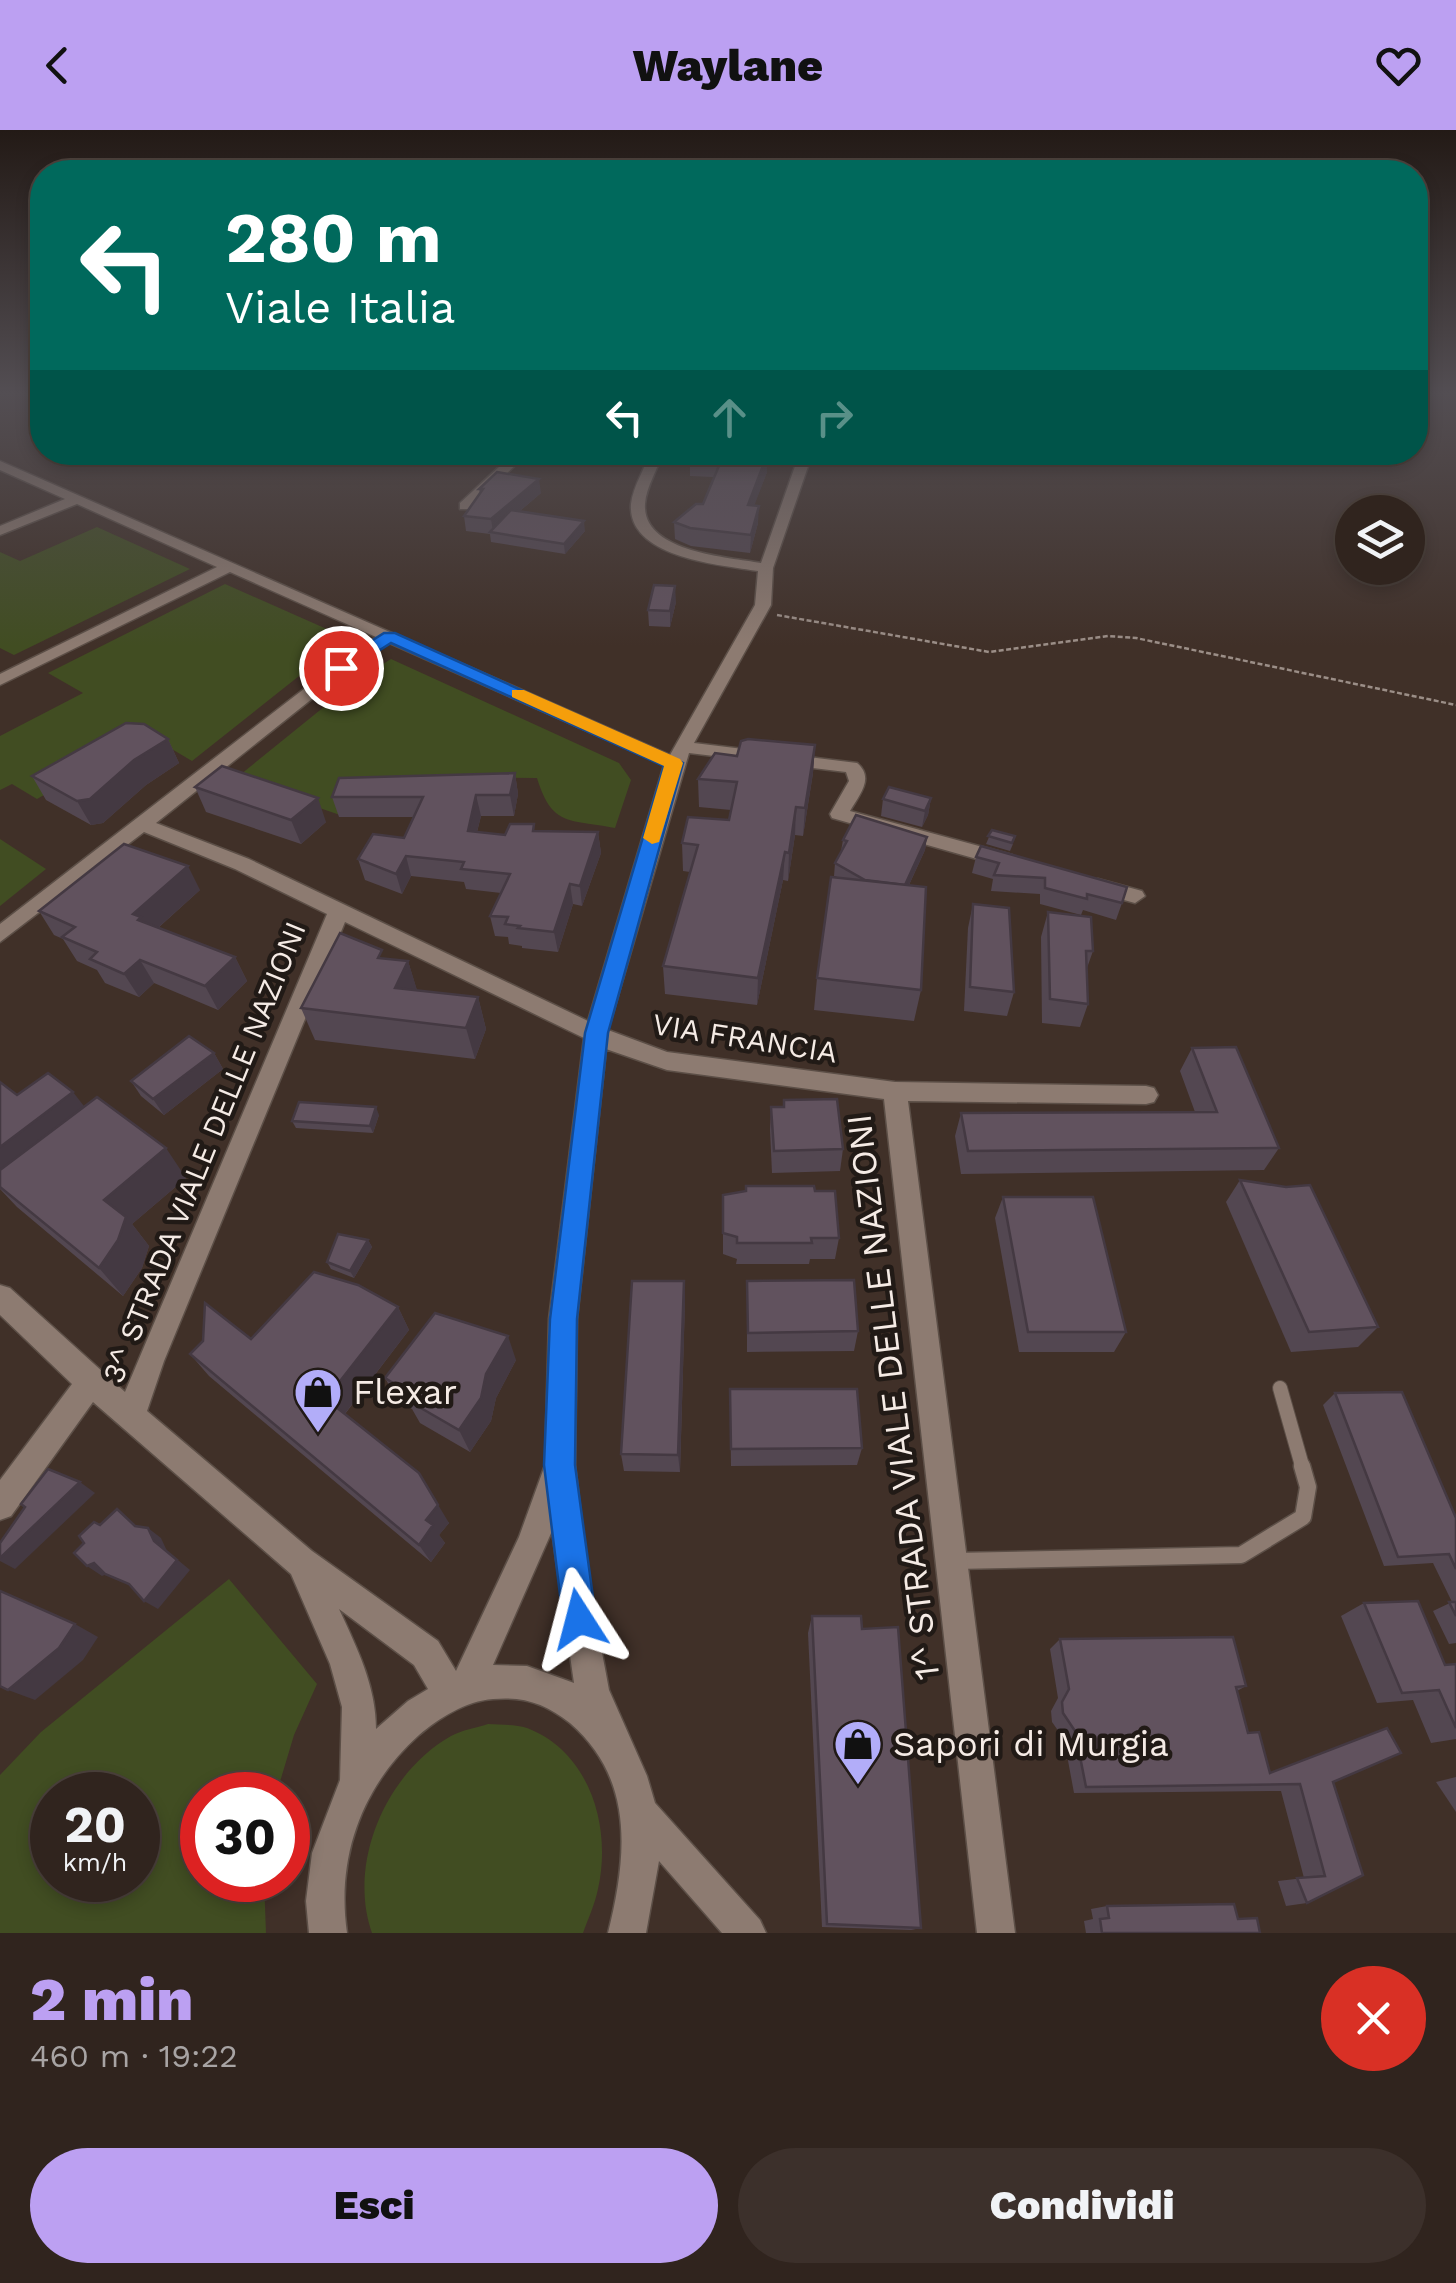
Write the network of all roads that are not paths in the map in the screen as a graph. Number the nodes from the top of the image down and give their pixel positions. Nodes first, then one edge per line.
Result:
1 (28, 477) edge
2 (496, 477) edge
3 (647, 477) edge
4 (798, 477) edge
5 (77, 498) junction
6 (465, 506) edge
7 (0, 531) edge
8 (230, 566) junction
9 (766, 568) junction
10 (390, 636) junction
11 (0, 680) edge
12 (678, 755) junction
13 (144, 825) junction
14 (1024, 865) edge
15 (1080, 880) edge
16 (1135, 896) dead end
17 (338, 913) junction
18 (0, 935) edge
19 (596, 1033) junction
20 (894, 1091) junction
21 (1146, 1095) dead end
22 (0, 1297) edge
23 (92, 1382) junction
24 (1280, 1388) dead end
25 (131, 1416) junction
26 (560, 1465) junction
27 (0, 1505) edge
28 (302, 1562) junction
29 (950, 1562) junction
30 (458, 1690) junction
31 (613, 1742) junction
32 (357, 1779) junction
33 (640, 1812) junction
34 (328, 1933) edge
35 (627, 1933) edge
36 (748, 1933) edge
37 (996, 1933) edge

1 - 5 street
2 - 6 street
3 - 9 street
4 - 9 street
5 - 7 street
5 - 8 street
8 - 10 street
8 - 11 street
9 - 12 street
10 - 12 street
10 - 13 street
12 - 14 street
12 - 19 street
13 - 17 street, VIA FRANCIA
13 - 18 street
15 - 16 street
17 - 19 street, VIA FRANCIA
17 - 25 street, 3^ STRADA VIALE DELLE NAZIONI
19 - 20 street, VIA FRANCIA
19 - 26 street
20 - 21 street, VIA FRANCIA
20 - 29 street, 1^ STRADA VIALE DELLE NAZIONI
22 - 23 street
23 - 25 street
23 - 27 street
24 - 29 lane
25 - 28 street
26 - 30 street
26 - 31 street
28 - 30 street
28 - 32 street
29 - 37 street, 1^ STRADA VIALE DELLE NAZIONI
30 - 31 street
30 - 32 street
31 - 33 street
32 - 34 street
33 - 35 street
33 - 36 street

